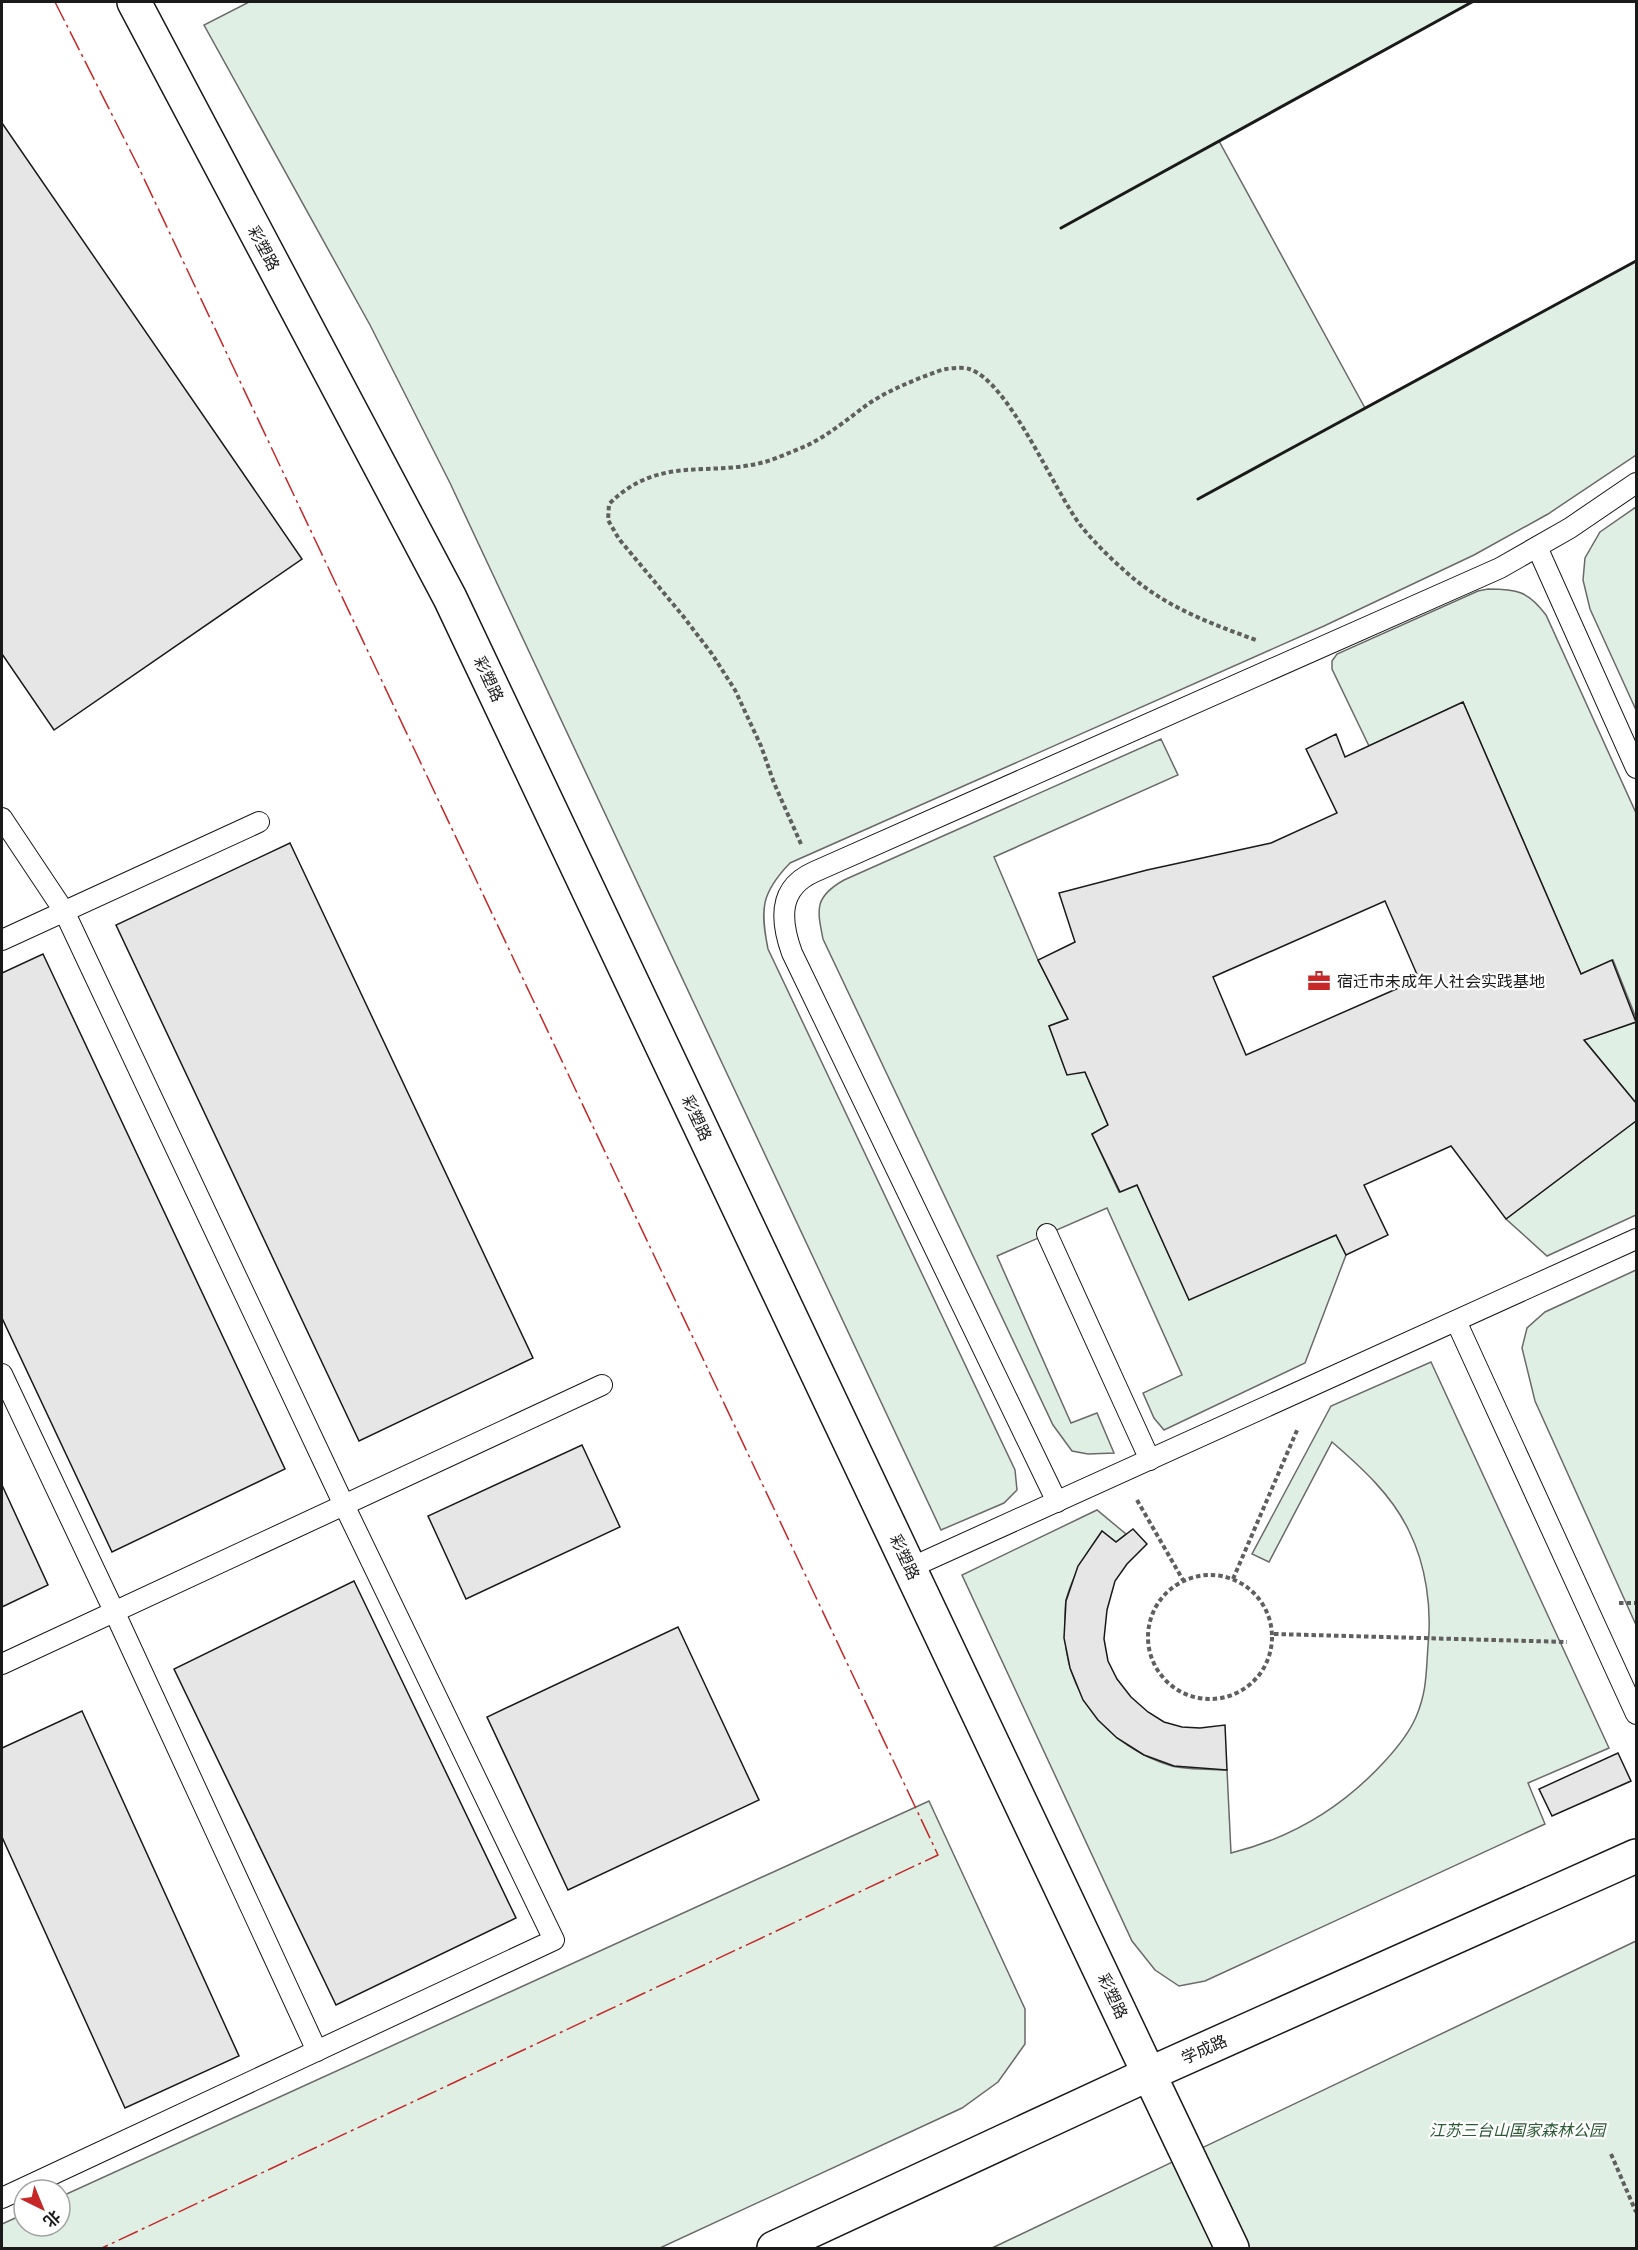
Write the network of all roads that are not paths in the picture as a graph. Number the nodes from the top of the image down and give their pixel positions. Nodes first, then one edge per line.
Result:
1 (134, 2) edge
2 (1636, 483) edge
3 (1537, 547) junction
4 (1636, 768) edge
5 (2, 818) edge
6 (259, 822) dead end
7 (64, 911) junction
8 (2, 940) edge
9 (1047, 1234) dead end
10 (1636, 1239) edge
11 (1456, 1321) junction
12 (2, 1374) edge
13 (602, 1385) dead end
14 (1150, 1460) junction
15 (1057, 1502) junction
16 (344, 1506) junction
17 (910, 1568) junction
18 (114, 1611) junction
19 (2, 1664) edge
20 (1636, 1714) edge
21 (1636, 1856) edge
22 (317, 2051) junction
23 (1149, 2074) junction
24 (2, 2198) edge
25 (774, 2248) edge
26 (1232, 2248) edge

1 - 17 street, 彩塑路
2 - 3 lane
3 - 4 lane
3 - 15 lane
5 - 7 lane
6 - 7 lane
7 - 8 lane
7 - 16 lane
9 - 14 lane
10 - 11 lane
11 - 14 lane
11 - 20 lane
12 - 18 lane
13 - 16 lane
14 - 15 lane
15 - 17 lane
16 - 18 lane
16 - 22 lane
17 - 23 street, 彩塑路
18 - 19 lane
18 - 22 lane
21 - 23 street, 学成路
22 - 24 lane
23 - 25 street, 学成路
23 - 26 street, 彩塑路

